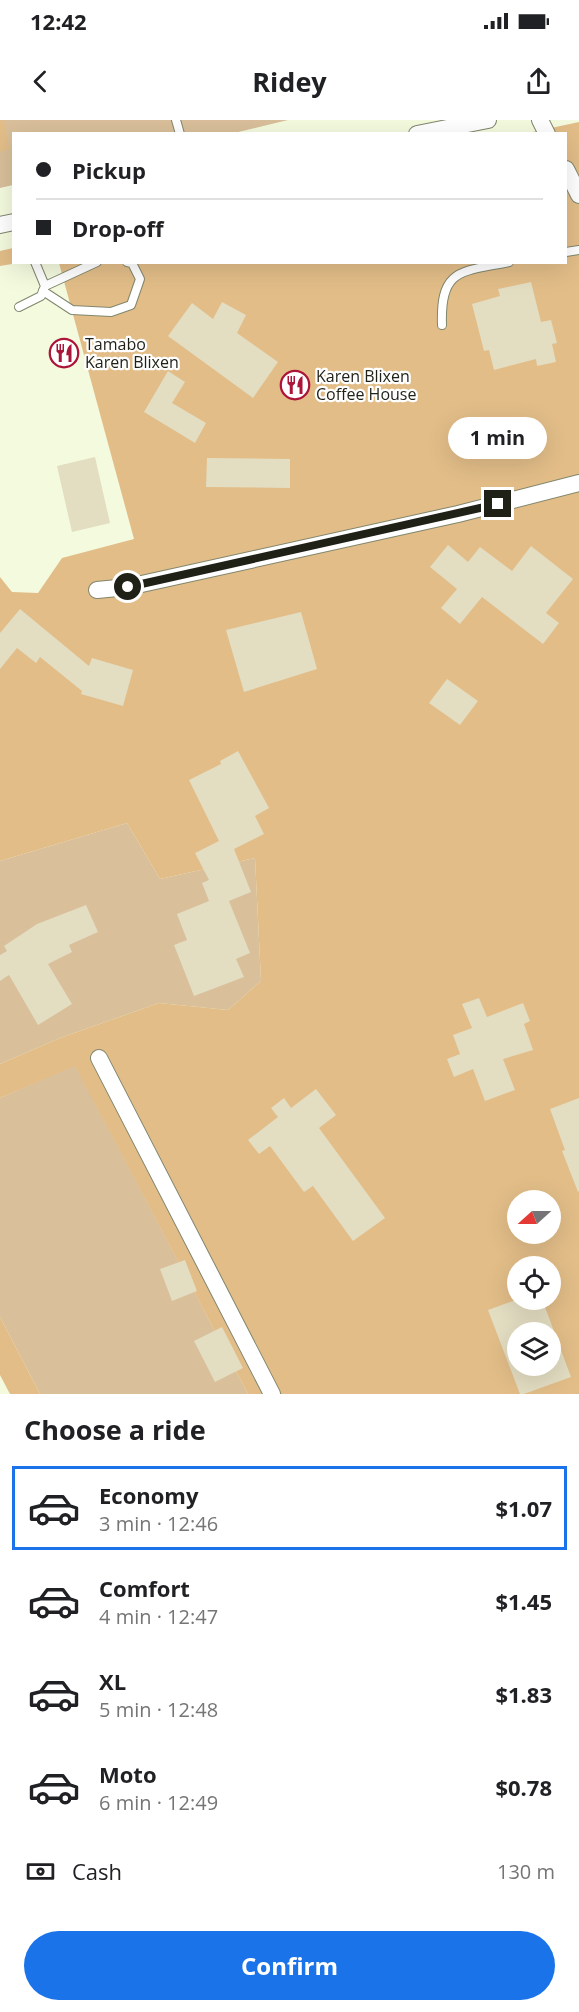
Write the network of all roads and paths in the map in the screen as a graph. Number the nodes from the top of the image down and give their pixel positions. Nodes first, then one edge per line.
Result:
1 (488, 120) edge
2 (427, 132) edge
3 (567, 171) edge
4 (579, 195) edge
5 (36, 264) edge
6 (93, 264) edge
7 (132, 264) edge
8 (500, 264) edge
9 (44, 289) junction
10 (18, 307) dead end
11 (442, 324) dead end
12 (579, 483) edge
13 (97, 590) dead end
14 (99, 1058) dead end
15 (272, 1394) edge

1 - 2 street
3 - 4 street
5 - 9 lane
6 - 9 lane
7 - 9 lane
8 - 11 lane
9 - 10 lane
12 - 13 street
14 - 15 street

